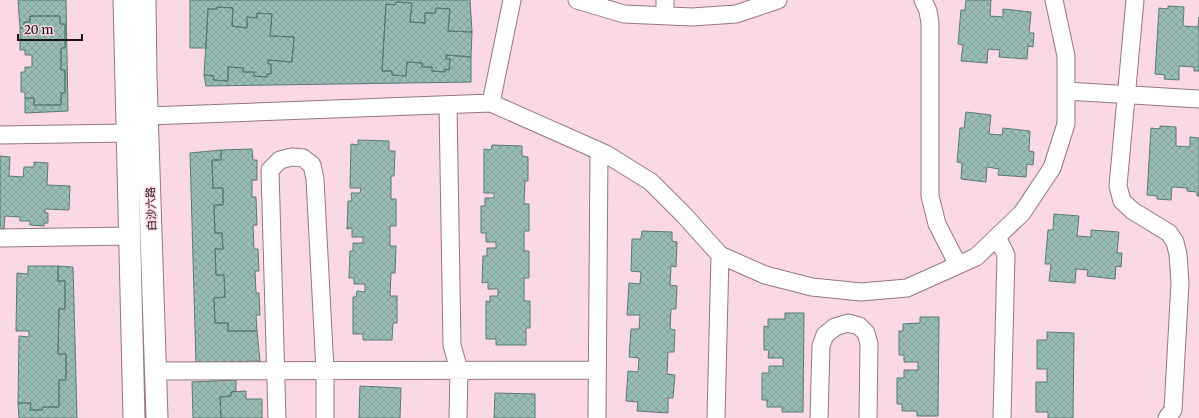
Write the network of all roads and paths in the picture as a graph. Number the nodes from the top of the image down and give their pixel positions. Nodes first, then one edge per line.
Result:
1 (124, 0) edge
2 (145, 0) edge
3 (512, 0) edge
4 (577, 0) edge
5 (778, 0) edge
6 (923, 0) edge
7 (1054, 0) edge
8 (1135, 0) edge
9 (665, 8) edge
10 (1066, 91) junction
11 (1126, 95) junction
12 (1199, 99) edge
13 (491, 104) junction
14 (448, 105) junction
15 (148, 116) junction
16 (127, 133) junction
17 (0, 134) edge
18 (599, 151) junction
19 (130, 236) junction
20 (997, 237) junction
21 (0, 238) edge
22 (720, 255) junction
23 (958, 265) junction
24 (276, 370) junction
25 (325, 370) junction
26 (459, 370) junction
27 (597, 370) junction
28 (156, 371) junction
29 (134, 418) edge
30 (157, 418) edge
31 (277, 418) edge
32 (325, 418) edge
33 (458, 418) edge
34 (597, 418) edge
35 (716, 418) edge
36 (819, 418) edge
37 (868, 418) edge
38 (1002, 418) edge
39 (1167, 418) edge

1 - 16 street, 白沙六路
2 - 15 street, 白沙六路
3 - 13 street
4 - 9 street
5 - 9 street
6 - 23 street
7 - 10 street
8 - 11 street
10 - 11 street
10 - 20 street
11 - 12 street
11 - 39 street
13 - 14 street
13 - 18 street
14 - 15 street
14 - 26 street
15 - 28 street, 白沙六路
16 - 17 street
16 - 19 street, 白沙六路
18 - 22 street
18 - 27 street
19 - 21 street
19 - 29 street, 白沙六路
20 - 23 street
20 - 38 street
22 - 23 street
22 - 35 street
24 - 25 street
24 - 25 street
24 - 28 street
24 - 31 street
25 - 26 street
25 - 32 street
26 - 27 street
26 - 33 street
27 - 34 street
28 - 30 street, 白沙六路
36 - 37 street

